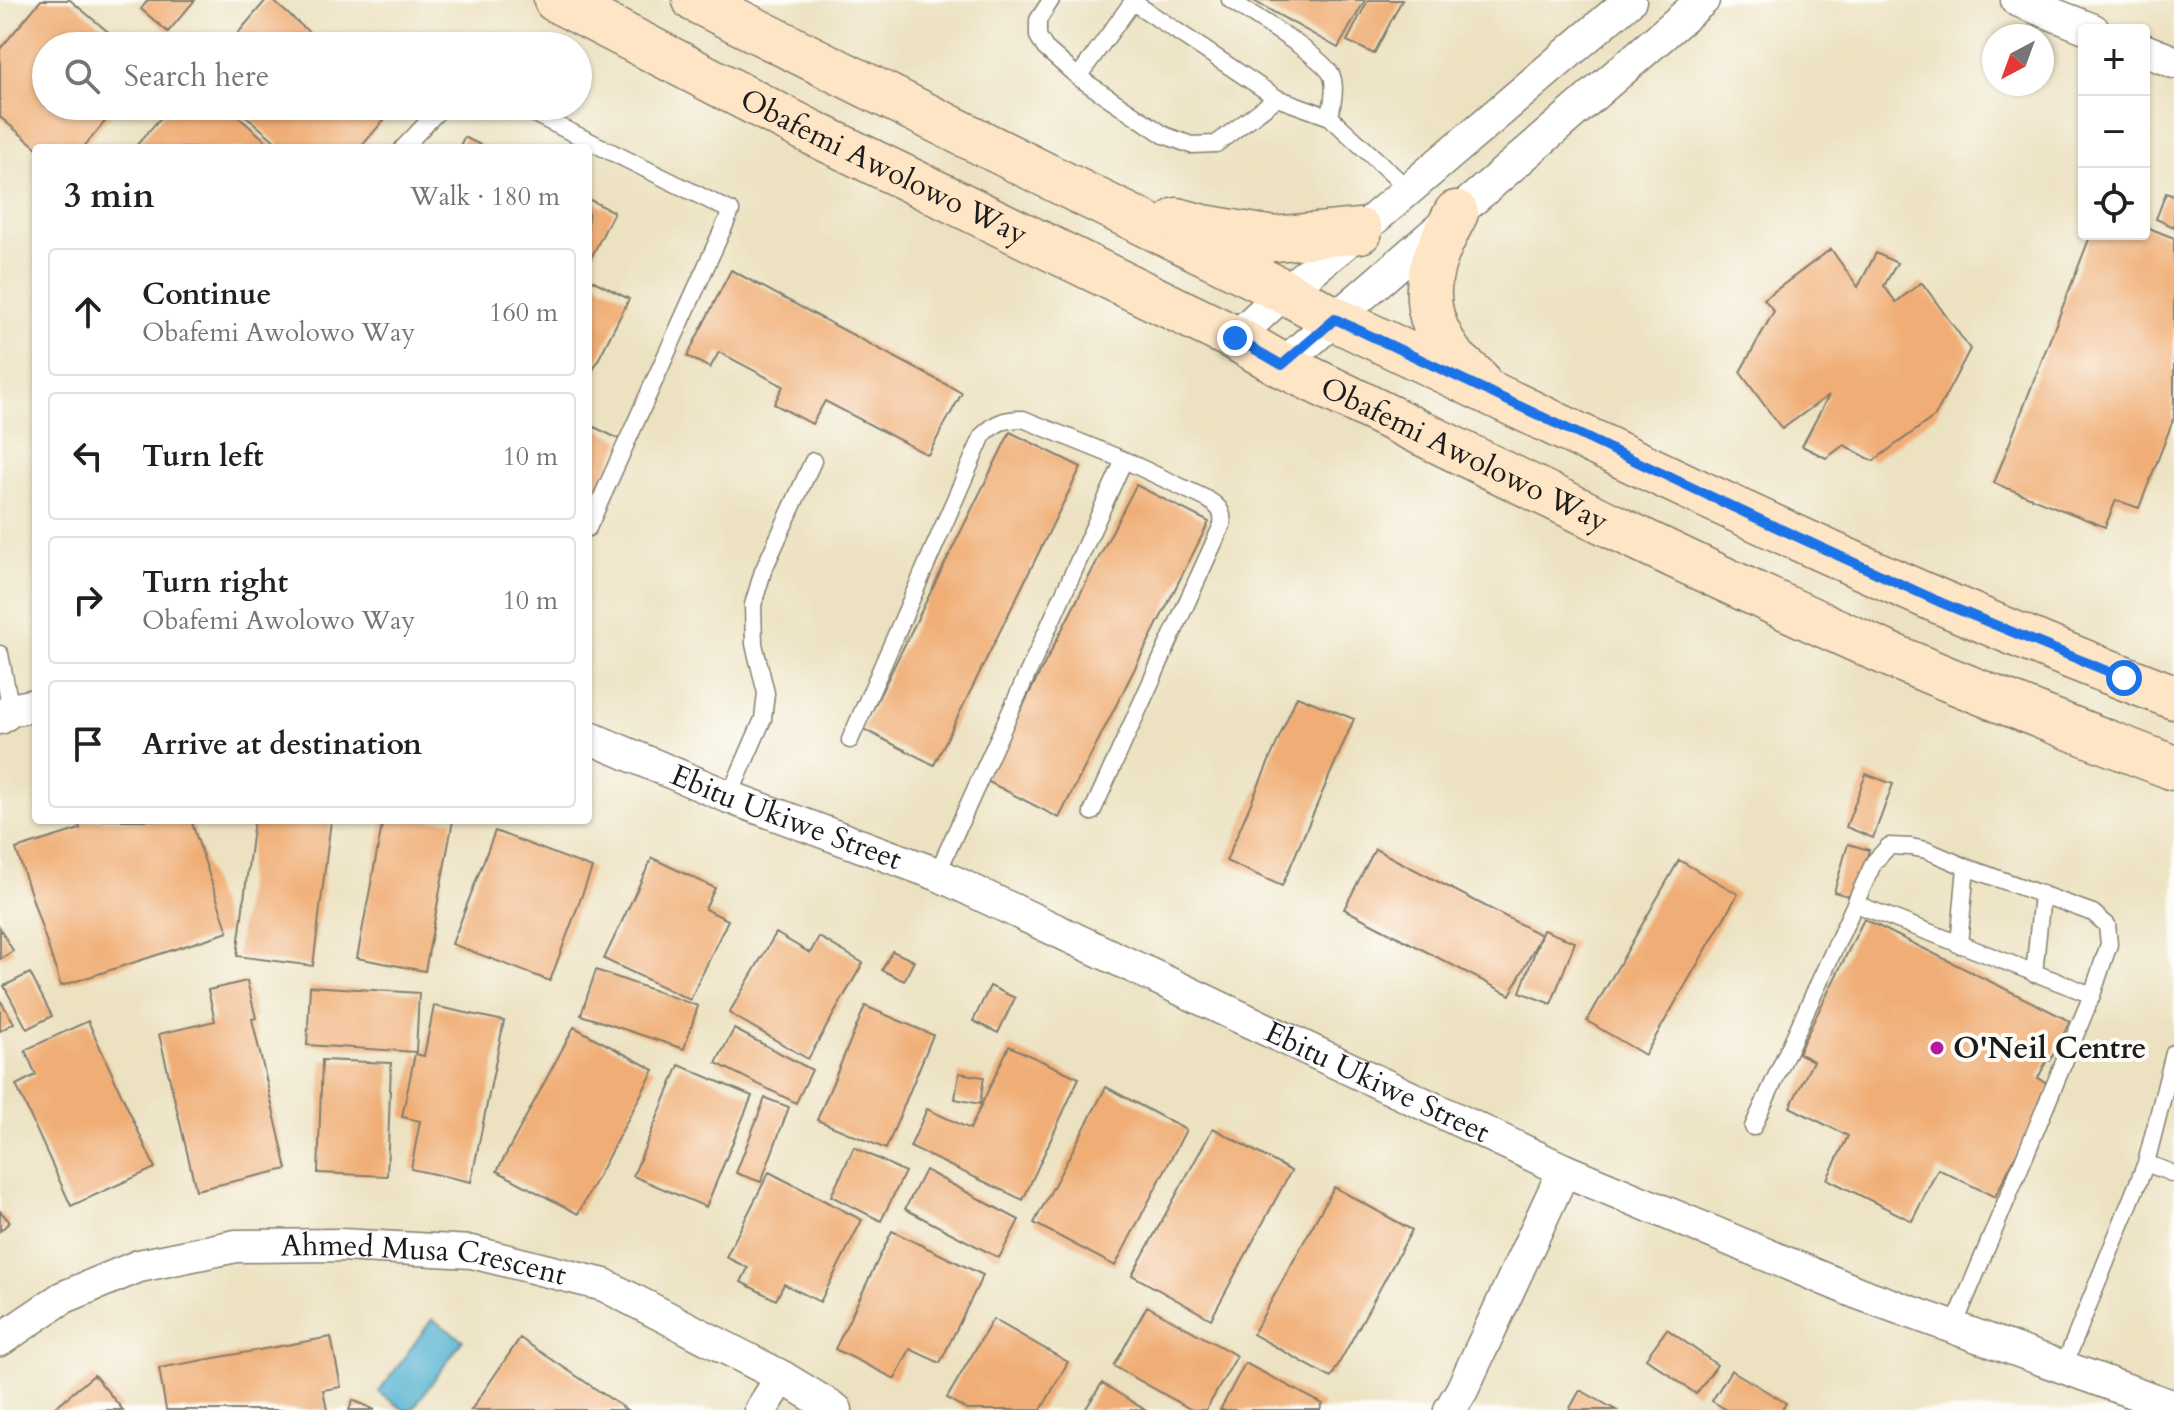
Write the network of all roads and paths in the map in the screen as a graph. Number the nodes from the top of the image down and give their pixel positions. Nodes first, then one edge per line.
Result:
1 (556, 0) edge
2 (695, 0) edge
3 (1051, 0) edge
4 (1230, 0) edge
5 (1630, 0) edge
6 (1703, 0) edge
7 (2017, 0) edge
8 (1133, 1) edge
9 (2078, 24) edge
10 (2150, 52) edge
11 (2174, 62) edge
12 (1078, 77) junction
13 (1277, 98) junction
14 (1330, 117) junction
15 (430, 120) edge
16 (546, 120) edge
17 (407, 144) edge
18 (1408, 189) junction
19 (1084, 194) junction
20 (1456, 213) junction
21 (1360, 231) junction
22 (1285, 292) junction
23 (1335, 319) junction
24 (1235, 338) junction
25 (1282, 365) junction
26 (1493, 394) junction
27 (1124, 460) junction
28 (813, 461) dead end
29 (592, 519) edge
30 (0, 654) edge
31 (2174, 697) edge
32 (16, 711) edge
33 (592, 739) edge
34 (850, 740) dead end
35 (2174, 768) edge
36 (729, 797) junction
37 (1092, 812) dead end
38 (1966, 867) junction
39 (937, 874) junction
40 (2042, 894) junction
41 (1856, 904) junction
42 (1959, 945) junction
43 (2034, 974) junction
44 (2092, 995) junction
45 (2174, 1053) edge
46 (1753, 1127) dead end
47 (2146, 1163) junction
48 (1564, 1170) junction
49 (2174, 1174) edge
50 (1954, 1326) junction
51 (0, 1340) edge
52 (2063, 1368) junction
53 (782, 1377) junction
54 (2174, 1407) edge
55 (761, 1410) edge
56 (836, 1410) edge
57 (1450, 1410) edge

1 - 24 main road, Obafemi Awolowo Way
2 - 19 main road, Obafemi Awolowo Way
3 - 12 lane
4 - 14 lane
5 - 18 street
6 - 20 street
7 - 9 street
8 - 12 lane
8 - 13 lane
10 - 11 street
12 - 13 lane
13 - 14 lane
14 - 18 lane
15 - 17 lane
16 - 29 lane
18 - 21 street
19 - 21 main road
19 - 22 main road, Obafemi Awolowo Way
20 - 23 street
20 - 26 main road
21 - 22 street
22 - 23 main road, Obafemi Awolowo Way
22 - 24 street
23 - 25 street
23 - 26 main road, Obafemi Awolowo Way
24 - 25 main road, Obafemi Awolowo Way
25 - 35 main road, Obafemi Awolowo Way
26 - 31 main road, Obafemi Awolowo Way
27 - 34 lane
27 - 37 lane
27 - 39 lane
28 - 36 lane
30 - 32 lane
33 - 36 street, Ebitu Ukiwe Street
36 - 39 street, Ebitu Ukiwe Street
38 - 40 lane
38 - 41 lane
38 - 42 lane
39 - 48 street, Ebitu Ukiwe Street
40 - 43 lane
40 - 44 lane
41 - 42 lane
41 - 46 lane
42 - 43 lane
43 - 44 lane
44 - 50 lane
45 - 47 lane
47 - 49 lane
47 - 52 lane
48 - 50 street, Ebitu Ukiwe Street
48 - 57 street
50 - 52 street, Ebitu Ukiwe Street
51 - 53 street, Ahmed Musa Crescent
52 - 54 street, Ebitu Ukiwe Street
53 - 55 street
53 - 56 street, Ahmed Musa Crescent

